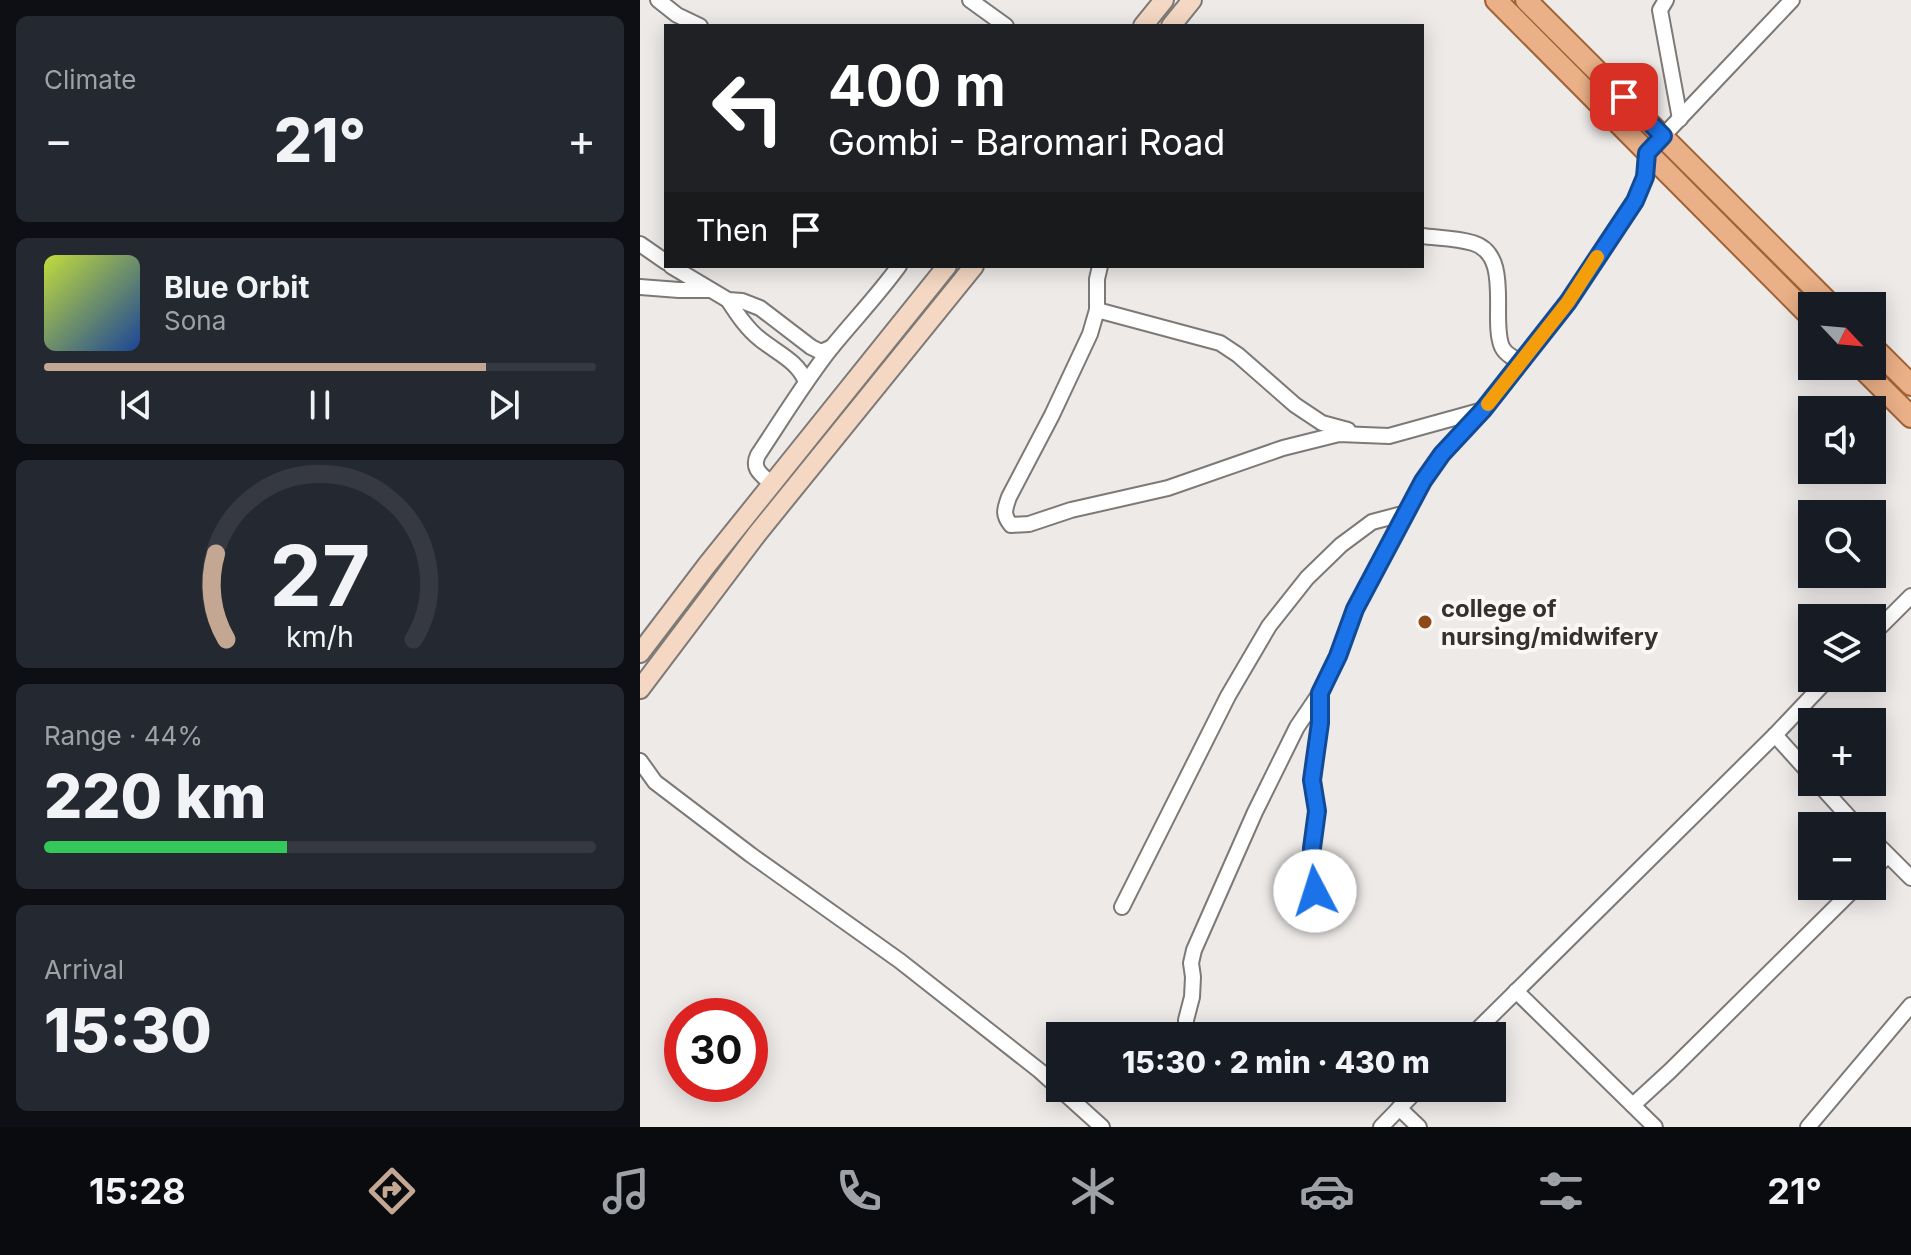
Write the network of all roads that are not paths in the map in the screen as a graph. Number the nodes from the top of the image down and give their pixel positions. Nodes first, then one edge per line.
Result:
1 (658, 0) edge
2 (970, 0) edge
3 (1164, 0) edge
4 (1192, 0) edge
5 (1496, 0) edge
6 (1526, 0) edge
7 (1666, 0) edge
8 (1792, 0) edge
9 (696, 24) edge
10 (1003, 24) edge
11 (1145, 24) edge
12 (1173, 24) edge
13 (1680, 119) junction
14 (1663, 136) junction
15 (1647, 153) junction
16 (1424, 236) edge
17 (640, 244) edge
18 (664, 261) edge
19 (674, 268) edge
20 (898, 268) edge
21 (945, 268) edge
22 (972, 268) edge
23 (1100, 268) edge
24 (640, 287) edge
25 (709, 289) junction
26 (1818, 292) edge
27 (728, 300) junction
28 (1798, 304) edge
29 (1097, 310) junction
30 (832, 347) junction
31 (1886, 360) edge
32 (1522, 362) junction
33 (1874, 380) edge
34 (806, 382) junction
35 (1911, 385) edge
36 (1483, 410) junction
37 (1911, 417) edge
38 (1363, 434) junction
39 (772, 484) junction
40 (1406, 513) junction
41 (1911, 596) edge
42 (1886, 621) edge
43 (640, 653) edge
44 (640, 689) edge
45 (1816, 692) edge
46 (1320, 693) junction
47 (1775, 735) junction
48 (1798, 760) edge
49 (640, 761) edge
50 (1830, 796) edge
51 (1844, 812) edge
52 (1887, 856) edge
53 (1911, 878) edge
54 (1315, 891) dead end
55 (1843, 900) edge
56 (1122, 907) dead end
57 (1516, 991) junction
58 (1911, 1005) edge
59 (1186, 1022) edge
60 (1485, 1022) edge
61 (1405, 1102) edge
62 (1633, 1105) junction
63 (1399, 1108) junction
64 (1102, 1127) edge
65 (1381, 1127) edge
66 (1419, 1127) edge
67 (1655, 1127) edge
68 (1808, 1127) edge

1 - 9 street
2 - 10 street
3 - 11 main road
4 - 12 main road
5 - 15 main road
6 - 14 main road
7 - 13 street
8 - 13 street
13 - 14 street
14 - 15 street
14 - 26 main road
15 - 28 main road
15 - 32 street
16 - 32 street
17 - 18 street
19 - 25 street
20 - 30 street
21 - 39 main road
22 - 44 main road
23 - 29 street
24 - 25 street
25 - 27 street
27 - 30 street
27 - 34 street
29 - 38 street
29 - 38 street
30 - 34 street
31 - 35 main road
32 - 36 street
33 - 37 main road
34 - 39 street
36 - 38 street
36 - 40 street
39 - 43 main road
40 - 46 street
40 - 56 street
41 - 42 street
45 - 47 street
46 - 54 street
46 - 59 street
47 - 48 street
47 - 57 street
49 - 64 street
50 - 51 street
52 - 53 street
55 - 62 street
57 - 60 street
57 - 62 street
58 - 68 street
61 - 63 street
62 - 67 street
63 - 65 street
63 - 66 street

